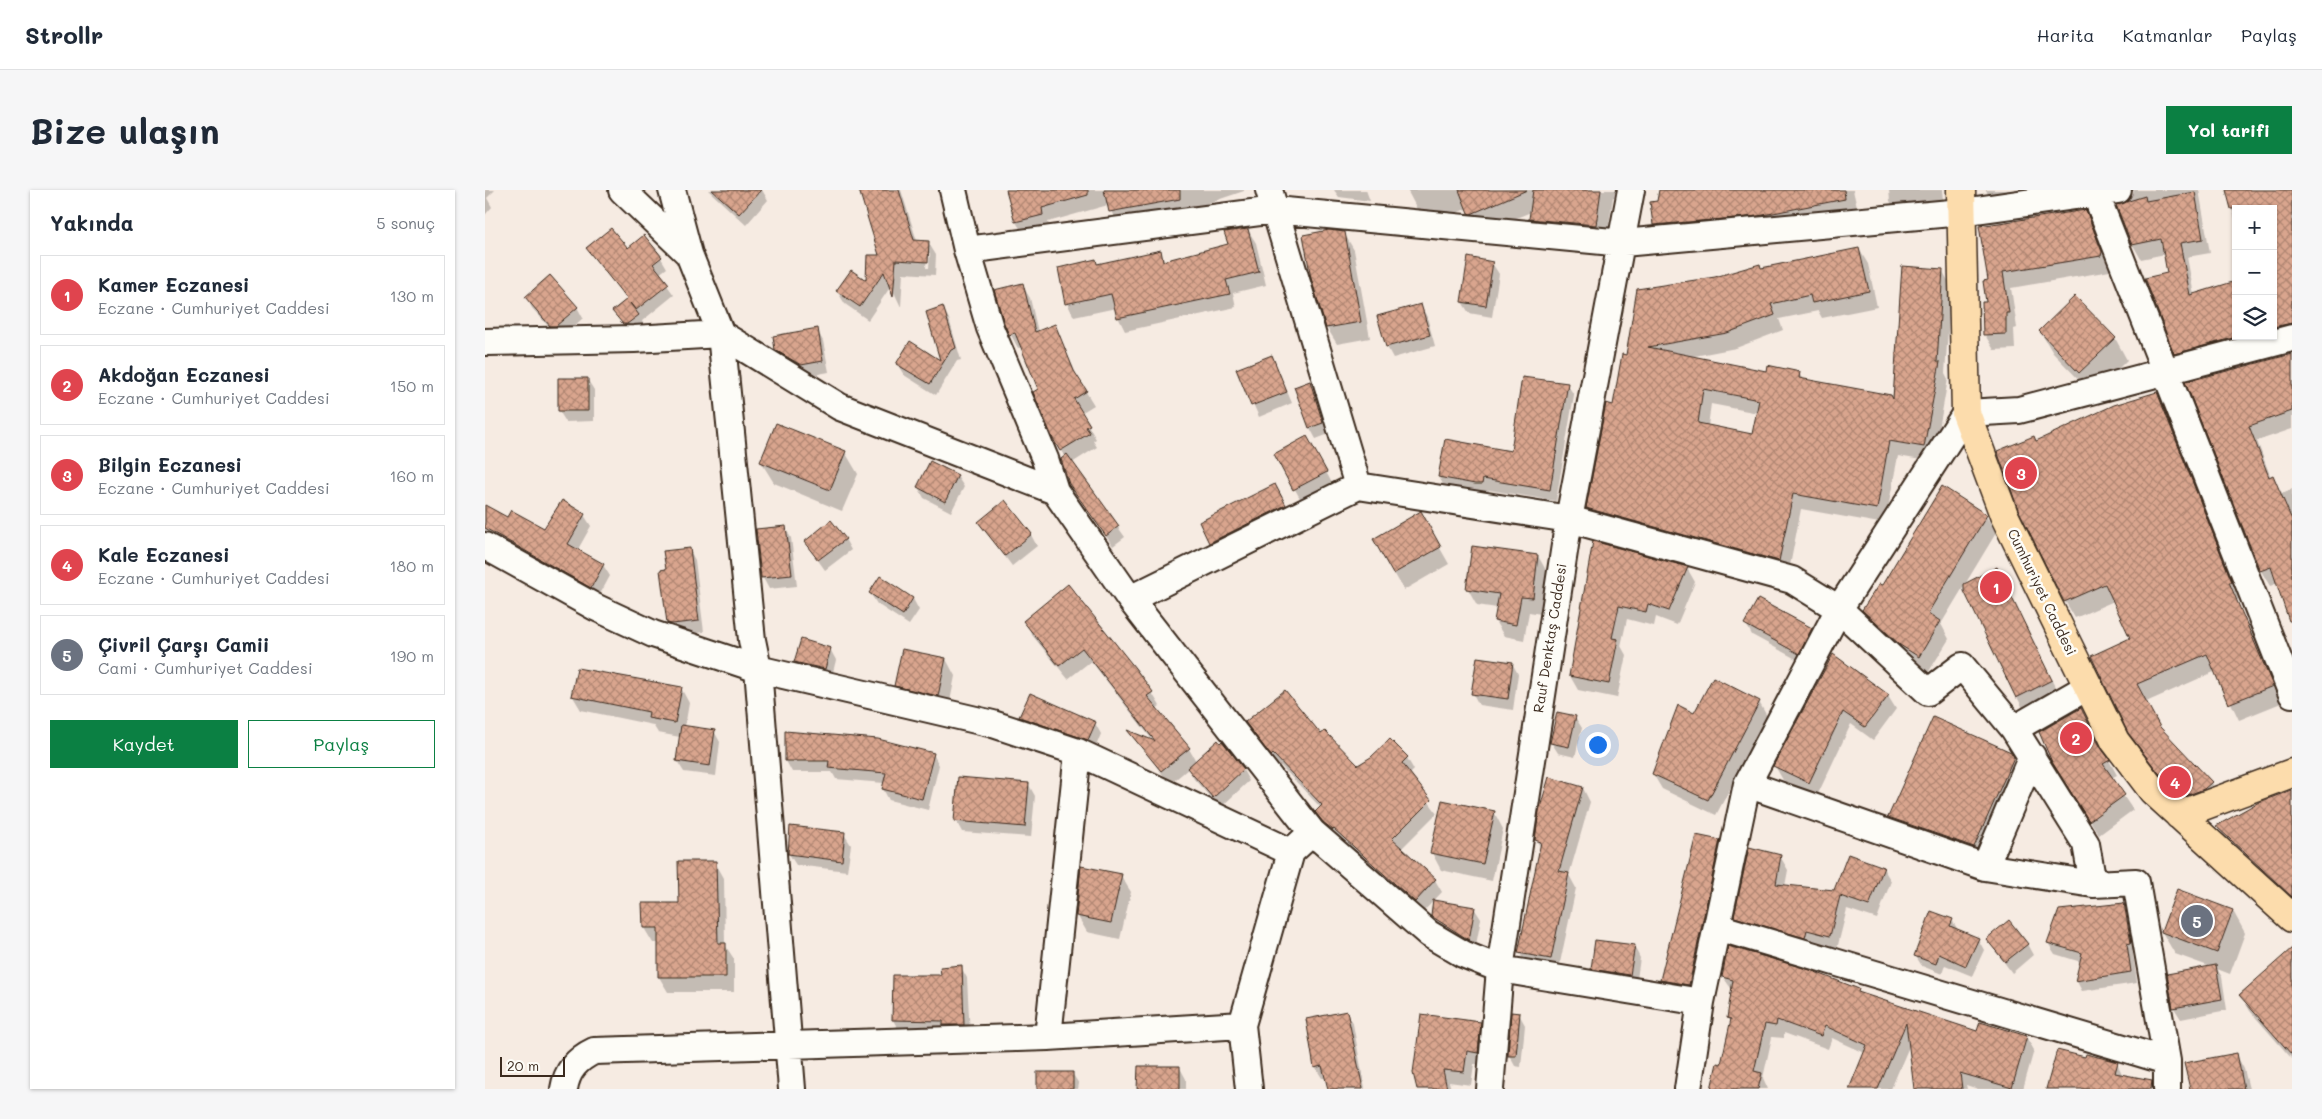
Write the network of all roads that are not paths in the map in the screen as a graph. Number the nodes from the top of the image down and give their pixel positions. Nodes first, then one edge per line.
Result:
1 (622, 190) edge
2 (672, 190) edge
3 (953, 190) edge
4 (1631, 190) edge
5 (2102, 192) edge
6 (1272, 200) edge
7 (1961, 201) edge
8 (1623, 244) junction
9 (967, 250) junction
10 (689, 254) junction
11 (485, 321) edge
12 (721, 334) junction
13 (2292, 338) edge
14 (497, 341) edge
15 (2165, 372) junction
16 (1967, 413) junction
17 (1358, 486) junction
18 (1055, 491) junction
19 (1569, 519) junction
20 (485, 546) edge
21 (1130, 599) junction
22 (1839, 609) junction
23 (758, 669) junction
24 (2089, 686) junction
25 (2292, 694) edge
26 (2014, 730) junction
27 (1078, 752) junction
28 (2032, 756) junction
29 (2292, 773) edge
30 (1747, 784) junction
31 (2179, 815) junction
32 (1312, 832) junction
33 (1291, 852) junction
34 (1985, 867) junction
35 (2093, 884) junction
36 (2292, 918) edge
37 (1717, 927) junction
38 (1500, 969) junction
39 (1701, 1002) junction
40 (1242, 1025) junction
41 (1048, 1037) junction
42 (789, 1045) junction
43 (2167, 1061) junction
44 (564, 1089) edge
45 (793, 1089) edge
46 (1249, 1089) edge
47 (1490, 1089) edge
48 (1688, 1089) edge
49 (2167, 1089) edge

1 - 10 street
2 - 10 street
3 - 9 street
4 - 8 street, Rauf Denktaş Caddesi
5 - 7 street
5 - 15 street
6 - 8 street
6 - 9 street
6 - 17 street
7 - 8 street
7 - 16 main road, Cumhuriyet Caddesi
8 - 19 street, Rauf Denktaş Caddesi
9 - 18 street
10 - 12 street
11 - 14 street
12 - 14 street
12 - 18 street
12 - 23 street
13 - 15 street
15 - 16 street
15 - 25 street
16 - 22 street
16 - 24 main road, Cumhuriyet Caddesi
17 - 19 street
17 - 21 street
18 - 21 street
19 - 22 street
19 - 38 street, Rauf Denktaş Caddesi
20 - 23 street
21 - 32 street
22 - 26 street
22 - 30 street
23 - 27 street
23 - 42 street
24 - 26 street
24 - 31 main road, Cumhuriyet Caddesi
26 - 28 street
27 - 33 street
27 - 41 street
28 - 34 street
28 - 35 street
29 - 31 main road
30 - 34 street
30 - 37 street
31 - 36 main road, Cumhuriyet Caddesi
32 - 33 street
32 - 38 street
33 - 40 street
34 - 35 street
35 - 43 street
37 - 39 street
37 - 43 street
38 - 39 street
38 - 47 street, Rauf Denktaş Caddesi
39 - 48 street
40 - 41 street
40 - 46 street
41 - 42 street
42 - 44 street
42 - 45 street
43 - 49 street

